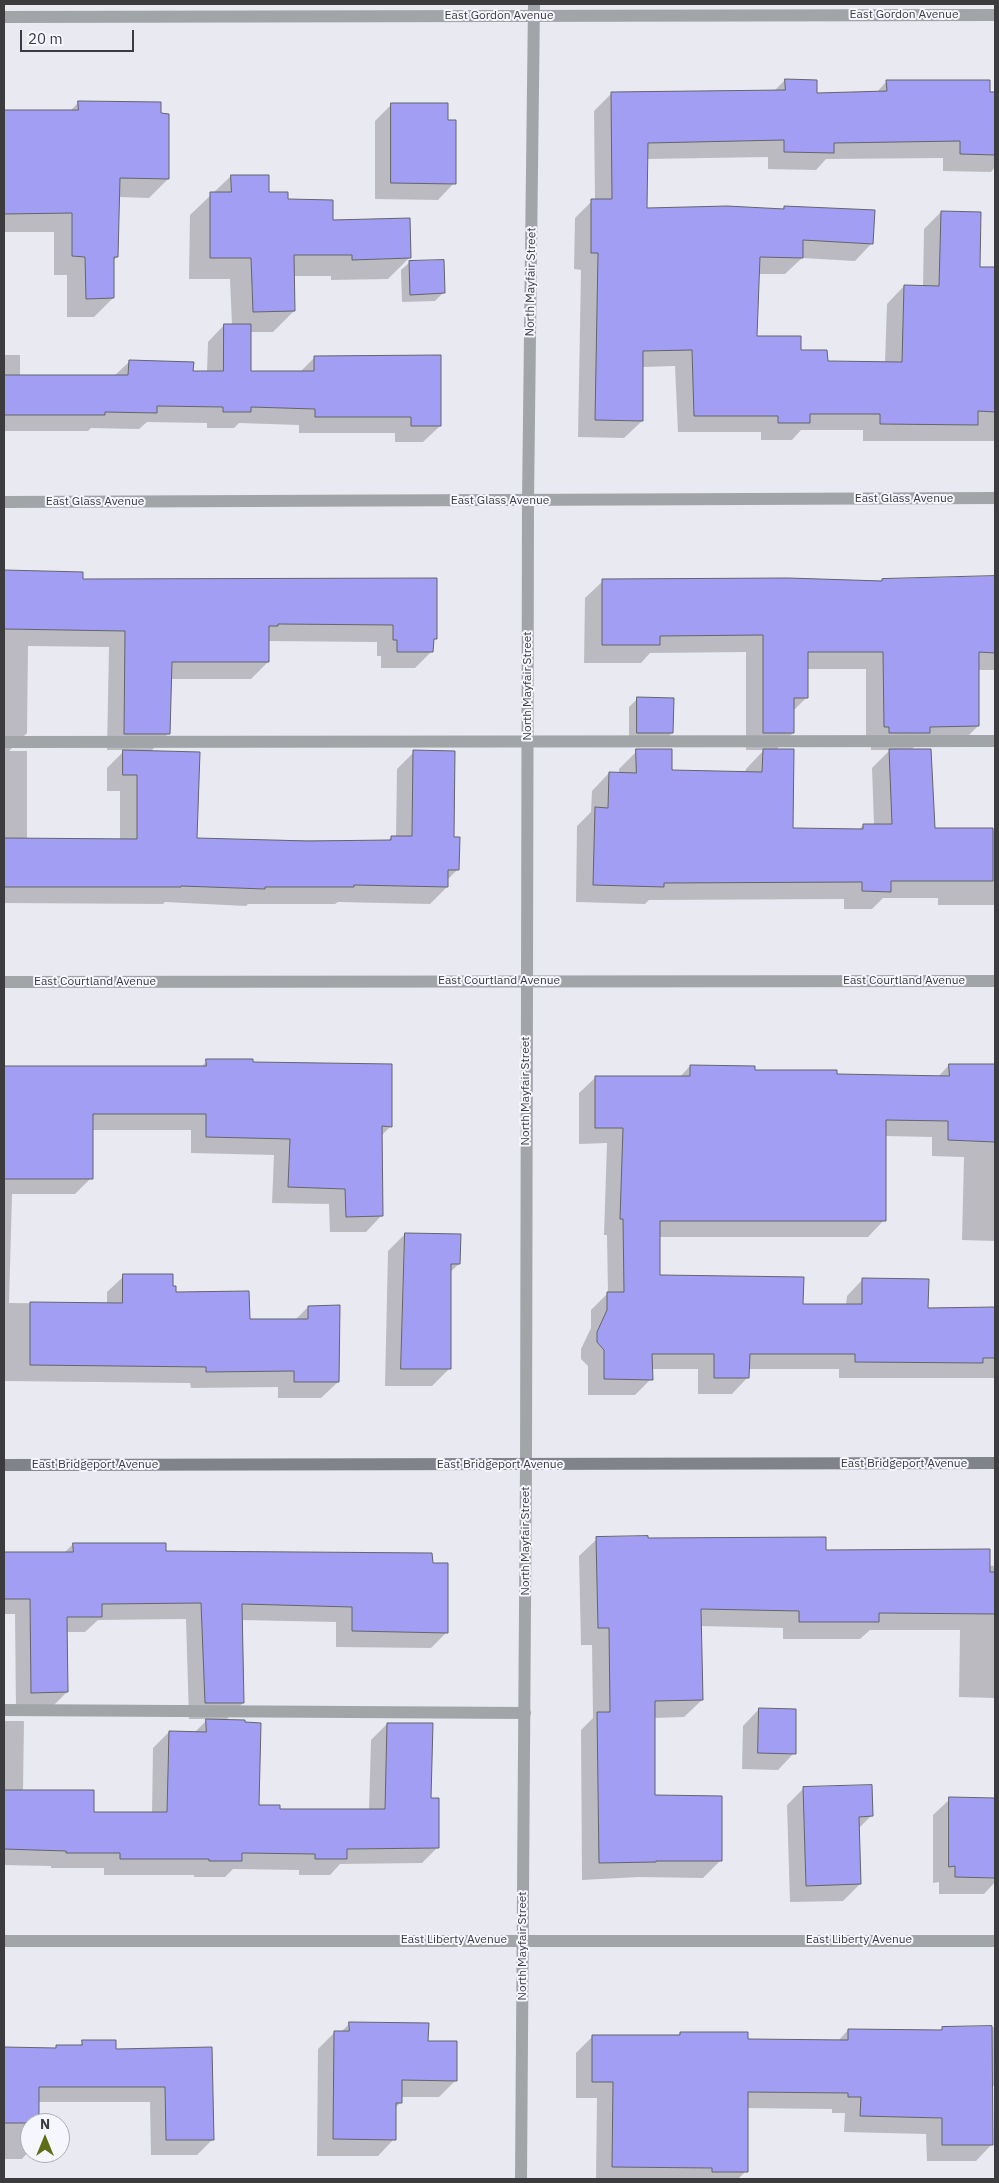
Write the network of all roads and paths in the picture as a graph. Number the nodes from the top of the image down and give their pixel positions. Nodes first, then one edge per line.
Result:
1 (534, 10) edge
2 (995, 15) edge
3 (4, 17) edge
4 (995, 498) edge
5 (528, 501) junction
6 (4, 502) edge
7 (528, 741) junction
8 (995, 741) edge
9 (4, 742) edge
10 (526, 981) junction
11 (995, 981) edge
12 (4, 982) edge
13 (526, 1464) junction
14 (995, 1464) edge
15 (4, 1465) edge
16 (4, 1710) edge
17 (525, 1713) junction
18 (523, 1940) junction
19 (4, 1941) edge
20 (995, 1941) edge
21 (521, 2179) edge

1 - 2 street, East Gordon Avenue
1 - 3 street, East Gordon Avenue
1 - 5 street, North Mayfair Street
4 - 5 street, East Glass Avenue
5 - 6 street, East Glass Avenue
5 - 7 street, North Mayfair Street
7 - 8 street
7 - 9 street
7 - 10 street, North Mayfair Street
10 - 11 street, East Courtland Avenue
10 - 12 street, East Courtland Avenue
10 - 13 street, North Mayfair Street
13 - 14 street, East Bridgeport Avenue
13 - 15 street, East Bridgeport Avenue
13 - 17 street, North Mayfair Street
16 - 17 street
17 - 18 street, North Mayfair Street
18 - 19 street, East Liberty Avenue
18 - 20 street, East Liberty Avenue
18 - 21 street, North Mayfair Street

